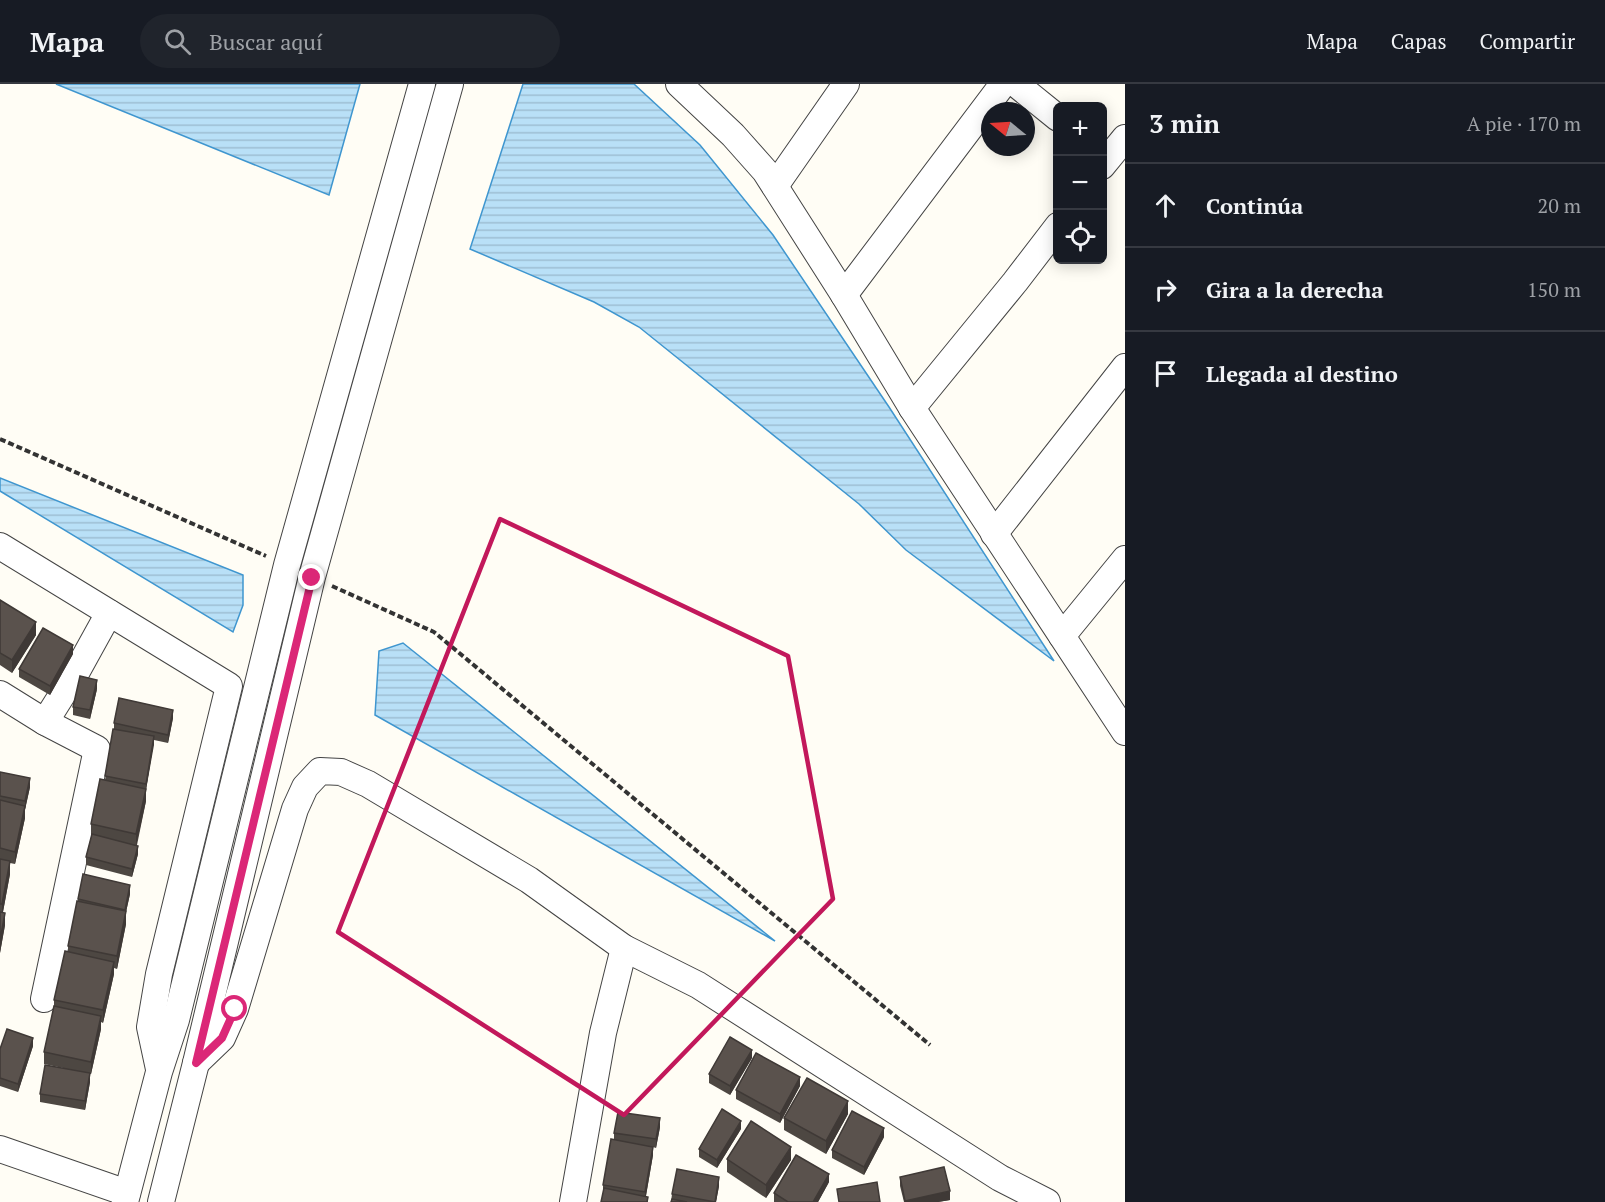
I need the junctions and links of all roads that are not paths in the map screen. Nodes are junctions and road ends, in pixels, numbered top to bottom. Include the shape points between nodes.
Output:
1 (422, 84) edge
2 (450, 84) edge
3 (679, 84) edge
4 (846, 84) edge
5 (1002, 84) edge
6 (1016, 84) edge
7 (1053, 114) edge
8 (1125, 138) edge
9 (1109, 163) edge
10 (775, 186) junction
11 (1053, 233) edge
12 (844, 295) junction
13 (1125, 367) edge
14 (912, 408) junction
15 (994, 534) junction
16 (0, 546) edge
17 (1125, 559) edge
18 (109, 613) junction
19 (1062, 636) junction
20 (0, 694) edge
21 (45, 722) junction
22 (1125, 732) edge
23 (624, 948) junction
24 (44, 999) dead end
25 (196, 1063) junction
26 (159, 1072) junction
27 (0, 1149) edge
28 (1001, 1190) edge
29 (126, 1198) edge
30 (161, 1202) edge
31 (573, 1202) edge
32 (1047, 1202) edge

1 - 26 street via 287,565 176,1020
2 - 25 street via 312,578
3 - 10 street via 733,135
4 - 10 street
5 - 12 street
6 - 7 street
8 - 9 street
10 - 12 street
11 - 14 street
12 - 14 street
13 - 15 street
14 - 15 street
15 - 19 street
16 - 18 street
17 - 19 street
18 - 21 street
18 - 26 street via 229,686 159,974 150,1027
19 - 22 street
20 - 21 street
21 - 24 street via 97,750
23 - 25 street via 529,880 368,784 341,772 320,771 305,787 295,809 235,1009 222,1038
23 - 28 street via 698,985
23 - 31 street via 603,1033
25 - 30 street
26 - 29 street
27 - 29 street
28 - 32 street

